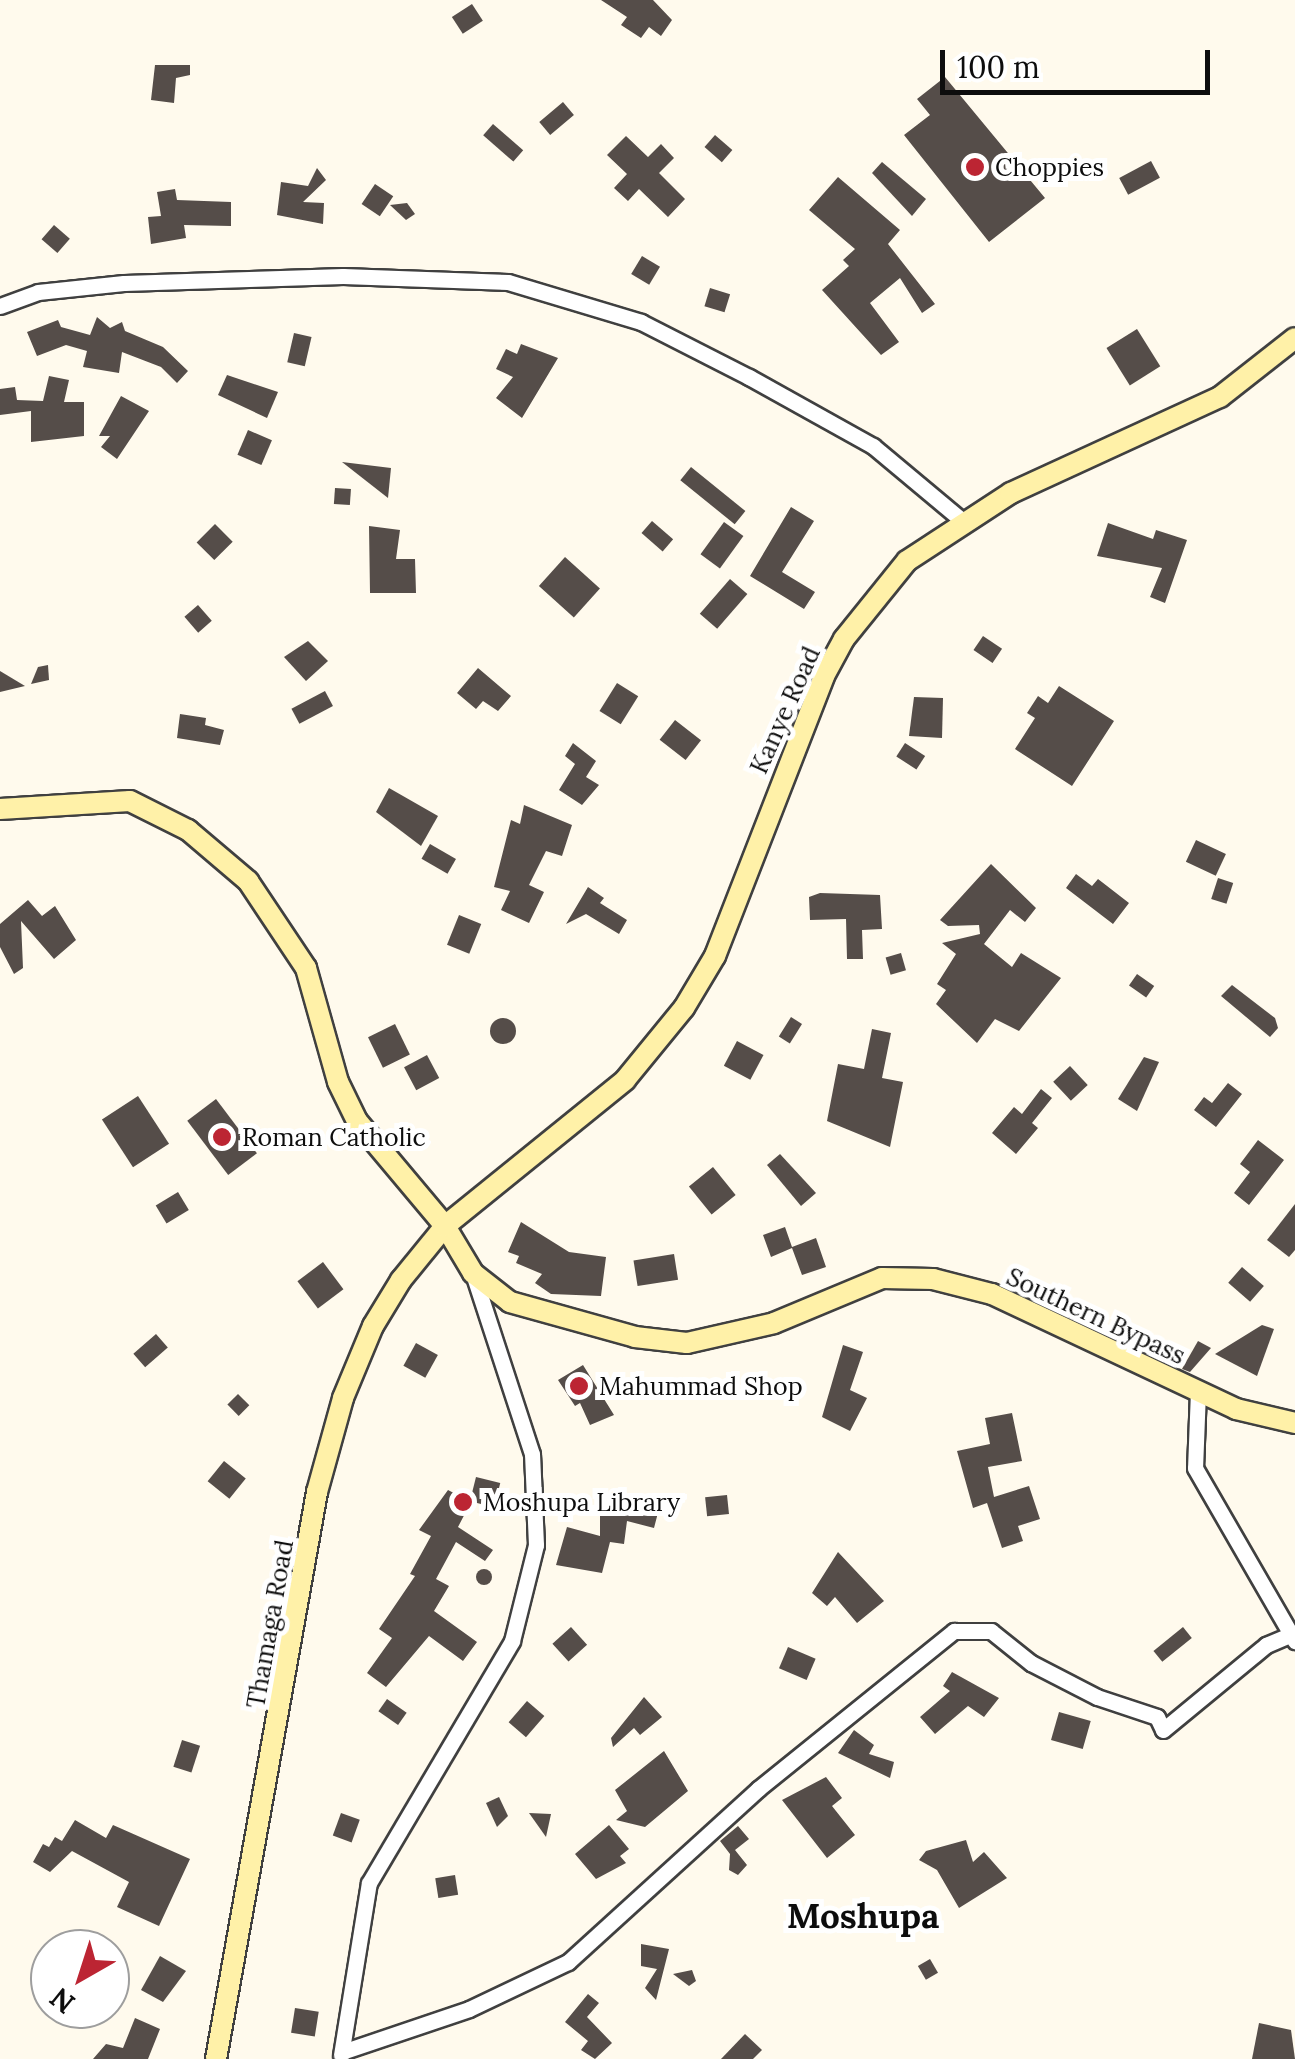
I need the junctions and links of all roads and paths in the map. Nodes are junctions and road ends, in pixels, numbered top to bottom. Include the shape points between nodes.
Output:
1 (0, 306) edge
2 (1295, 338) edge
3 (964, 523) junction
4 (0, 809) edge
5 (445, 1226) junction
6 (473, 1272) junction
7 (1198, 1391) junction
8 (1295, 1423) edge
9 (1294, 1638) edge
10 (341, 2056) edge
11 (217, 2059) edge

1 - 3 street via 38,292 124,283 343,276 508,282 641,322 749,377 873,446
2 - 3 main road, Kanye Road via 1220,398 1011,493
3 - 5 main road, Kanye Road via 907,560 844,639 808,709 715,956 684,1008 625,1080
4 - 5 main road, Southern Bypass via 130,801 188,830 248,880 306,968 356,1121
5 - 6 main road, Southern Bypass
5 - 11 main road, Thamaga Road via 372,1326 317,1492
6 - 7 main road, Southern Bypass via 510,1302 635,1338 687,1343 774,1323 882,1278 933,1279 992,1294
6 - 10 street via 528,1437 538,1498 536,1545 512,1641 369,1883
7 - 8 main road, Southern Bypass via 1269,1420
7 - 9 street via 1194,1468
9 - 10 street via 1266,1644 1164,1730 1157,1717 1097,1697 1031,1662 991,1631 954,1631 748,1798 568,1962 469,2009

